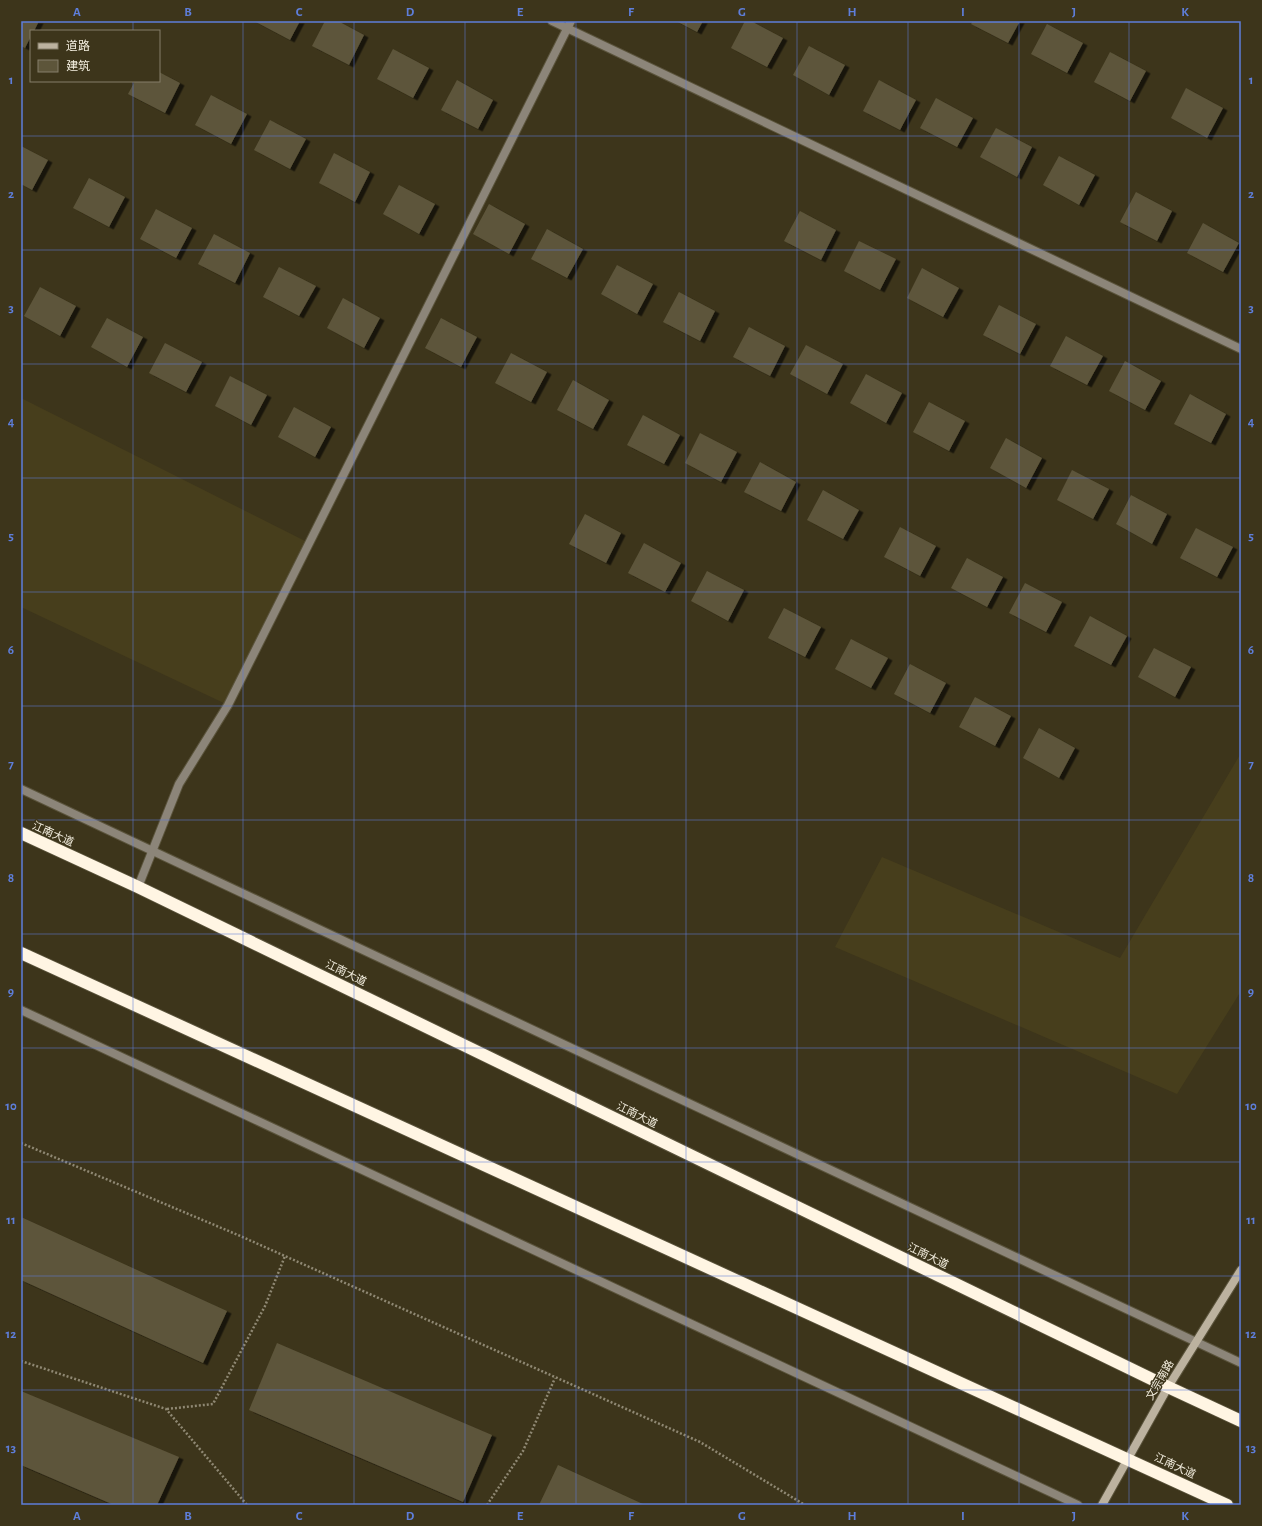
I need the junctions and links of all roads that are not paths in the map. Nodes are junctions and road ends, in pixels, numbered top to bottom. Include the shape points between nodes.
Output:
1 (552, 21) edge
2 (569, 24) edge
3 (1241, 348) edge
4 (21, 789) edge
5 (21, 833) edge
6 (153, 850) junction
7 (138, 886) junction
8 (21, 953) edge
9 (21, 1010) edge
10 (1241, 1270) edge
11 (1196, 1342) junction
12 (1241, 1363) edge
13 (1168, 1387) junction
14 (1241, 1420) edge
15 (1129, 1459) junction
16 (1078, 1505) edge
17 (1102, 1505) edge
18 (1227, 1505) edge

1 - 2 street
2 - 3 street
2 - 6 street via 228,705 179,784
4 - 6 street
5 - 7 highway, 江南大道
6 - 7 street
6 - 11 street
7 - 13 highway, 江南大道
8 - 15 highway, 江南大道
9 - 16 street
10 - 11 main road, 文宗南路
11 - 12 street
11 - 13 main road, 文宗南路
13 - 14 highway, 江南大道
13 - 15 main road, 文宗南路
15 - 17 main road, 文宗南路
15 - 18 highway, 江南大道

